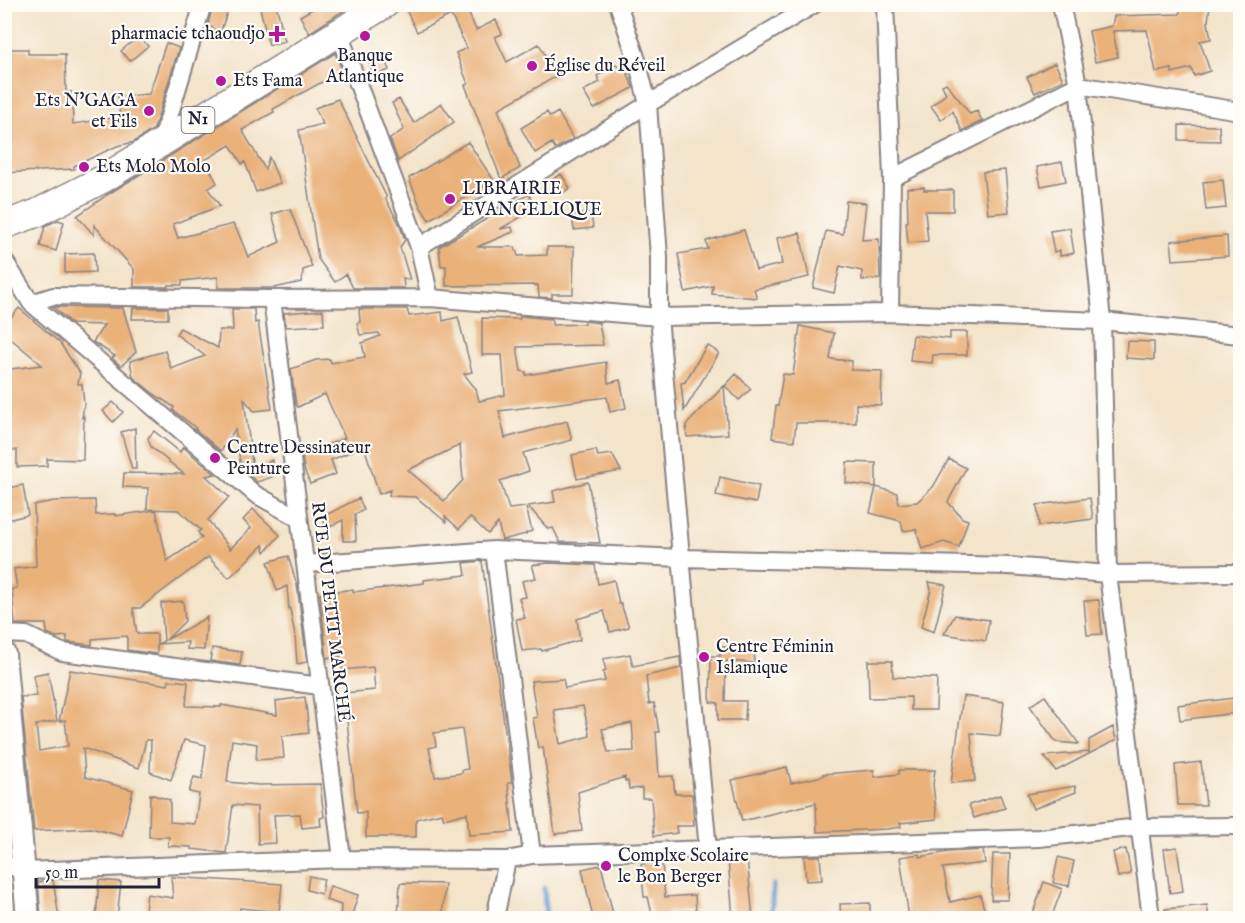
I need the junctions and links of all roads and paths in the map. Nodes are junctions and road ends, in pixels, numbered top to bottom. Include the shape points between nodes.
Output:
1 (203, 4) edge
2 (385, 4) edge
3 (618, 4) edge
4 (815, 4) edge
5 (885, 4) edge
6 (1061, 4) edge
7 (339, 33) junction
8 (1078, 85) junction
9 (648, 104) junction
10 (1240, 111) edge
11 (161, 143) junction
12 (892, 178) junction
13 (4, 225) edge
14 (419, 247) junction
15 (4, 260) edge
16 (430, 298) junction
17 (272, 299) junction
18 (31, 303) junction
19 (890, 313) junction
20 (659, 317) junction
21 (1102, 321) junction
22 (1240, 335) edge
23 (298, 518) junction
24 (494, 550) junction
25 (682, 558) junction
26 (305, 564) junction
27 (1108, 573) junction
28 (1240, 573) edge
29 (4, 634) edge
30 (4, 654) edge
31 (320, 686) junction
32 (1240, 826) edge
33 (1140, 827) junction
34 (708, 850) junction
35 (532, 855) junction
36 (342, 859) junction
37 (507, 860) junction
38 (14, 867) edge
39 (28, 918) edge
40 (495, 918) edge
41 (1151, 918) edge

1 - 11 street
2 - 7 highway, N1
3 - 9 street
4 - 9 street
5 - 12 street
6 - 8 street
7 - 11 highway, N1
7 - 14 street
8 - 10 street
8 - 12 street
8 - 21 street
9 - 14 street
9 - 20 street via 659,256
11 - 13 highway, N1 via 62,201
12 - 19 street
14 - 16 street
15 - 18 street
16 - 17 street
16 - 20 street
17 - 18 street via 54,296
17 - 23 street, RUE DU PETIT MARCHÉ
18 - 23 street via 255,494
19 - 20 street
19 - 21 street
20 - 25 street
21 - 22 street
21 - 27 street
23 - 26 street, RUE DU PETIT MARCHÉ
24 - 25 street
24 - 26 street
24 - 35 street
25 - 27 street via 1009,566
25 - 34 street
26 - 31 street, RUE DU PETIT MARCHÉ
27 - 28 street
27 - 33 street
29 - 31 street via 26,635 62,652
30 - 38 main road
31 - 36 street, RUE DU PETIT MARCHÉ
32 - 33 street
33 - 34 street via 1039,838
33 - 41 street
34 - 35 street
35 - 37 street
36 - 37 street
36 - 38 street
37 - 40 street
38 - 39 main road

